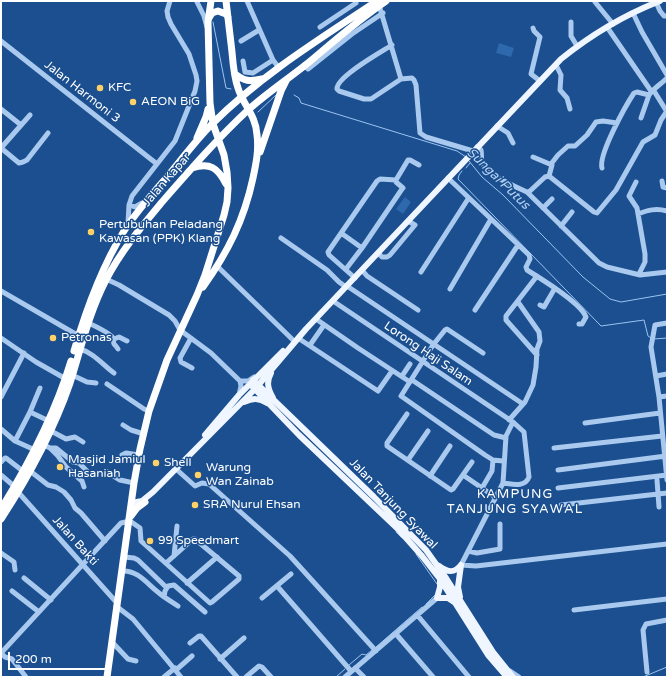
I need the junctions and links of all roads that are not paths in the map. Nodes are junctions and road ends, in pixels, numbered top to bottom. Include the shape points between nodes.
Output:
1 (170, 1) edge
2 (197, 1) edge
3 (211, 1) edge
4 (226, 1) edge
5 (247, 1) edge
6 (356, 2) edge
7 (381, 2) edge
8 (594, 2) dead end
9 (658, 2) edge
10 (360, 13) junction
11 (383, 13) junction
12 (633, 13) junction
13 (667, 16) edge
14 (228, 17) junction
15 (208, 22) junction
16 (572, 22) dead end
17 (326, 23) junction
18 (610, 25) junction
19 (320, 27) dead end
20 (534, 28) dead end
21 (259, 30) junction
22 (208, 31) junction
23 (330, 32) junction
24 (1, 41) edge
25 (241, 41) dead end
26 (1, 44) edge
27 (392, 45) junction
28 (577, 46) junction
29 (273, 60) junction
30 (243, 61) dead end
31 (304, 65) junction
32 (556, 65) junction
33 (279, 68) junction
34 (235, 74) junction
35 (667, 75) edge
36 (43, 76) junction
37 (265, 78) junction
38 (667, 78) edge
39 (287, 79) junction
40 (401, 79) junction
41 (540, 81) junction
42 (256, 86) junction
43 (651, 92) junction
44 (242, 97) junction
45 (263, 97) junction
46 (210, 103) junction
47 (1, 109) edge
48 (249, 109) junction
49 (570, 109) dead end
50 (667, 112) edge
51 (30, 115) dead end
52 (641, 118) dead end
53 (618, 123) junction
54 (213, 124) junction
55 (21, 125) junction
56 (497, 126) junction
57 (48, 133) dead end
58 (218, 139) junction
59 (196, 142) junction
60 (513, 143) dead end
61 (1, 148) edge
62 (473, 151) junction
63 (203, 156) junction
64 (533, 157) dead end
65 (162, 158) junction
66 (151, 160) junction
67 (256, 161) junction
68 (552, 164) junction
69 (157, 165) junction
70 (419, 165) dead end
71 (192, 168) junction
72 (602, 168) dead end
73 (151, 172) junction
74 (549, 176) junction
75 (448, 178) junction
76 (396, 180) junction
77 (662, 181) dead end
78 (636, 182) dead end
79 (228, 188) junction
80 (667, 188) edge
81 (527, 192) junction
82 (150, 197) junction
83 (468, 198) junction
84 (552, 199) dead end
85 (129, 205) junction
86 (543, 208) junction
87 (667, 211) edge
88 (572, 212) dead end
89 (638, 214) junction
90 (491, 219) junction
91 (408, 221) junction
92 (127, 226) junction
93 (561, 226) junction
94 (341, 233) junction
95 (281, 238) dead end
96 (215, 241) junction
97 (518, 245) junction
98 (228, 248) junction
99 (362, 248) junction
100 (378, 253) junction
101 (217, 266) junction
102 (346, 269) junction
103 (362, 270) junction
104 (421, 272) dead end
105 (667, 272) edge
106 (640, 275) junction
107 (537, 276) junction
108 (355, 278) junction
109 (106, 279) junction
110 (346, 287) junction
111 (555, 288) junction
112 (450, 289) dead end
113 (1, 291) edge
114 (197, 294) junction
115 (333, 301) junction
116 (518, 302) junction
117 (540, 305) dead end
118 (418, 310) dead end
119 (475, 310) dead end
120 (316, 319) junction
121 (667, 322) edge
122 (88, 323) junction
123 (579, 324) dead end
124 (324, 325) junction
125 (180, 330) junction
126 (78, 336) junction
127 (1, 338) edge
128 (191, 338) junction
129 (114, 339) junction
130 (296, 339) junction
131 (127, 341) dead end
132 (310, 345) junction
133 (433, 345) junction
134 (118, 349) dead end
135 (80, 350) junction
136 (24, 353) junction
137 (483, 353) dead end
138 (537, 355) junction
139 (423, 362) junction
140 (410, 364) dead end
141 (276, 365) junction
142 (192, 368) dead end
143 (262, 371) junction
144 (392, 371) junction
145 (114, 373) dead end
146 (667, 374) edge
147 (402, 376) junction
148 (656, 376) junction
149 (69, 377) junction
150 (240, 381) junction
151 (411, 381) junction
152 (251, 382) junction
153 (96, 383) dead end
154 (107, 384) dead end
155 (256, 387) junction
156 (40, 388) dead end
157 (239, 395) junction
158 (667, 396) edge
159 (1, 397) edge
160 (659, 397) junction
161 (239, 404) junction
162 (523, 404) junction
163 (275, 405) junction
164 (149, 411) junction
165 (30, 412) junction
166 (660, 413) junction
167 (407, 414) dead end
168 (49, 421) junction
169 (511, 421) junction
170 (585, 423) dead end
171 (122, 426) dead end
172 (1, 429) edge
173 (51, 431) junction
174 (428, 431) dead end
175 (144, 434) junction
176 (664, 434) edge
177 (506, 438) junction
178 (16, 441) junction
179 (83, 442) dead end
180 (450, 446) dead end
181 (47, 447) junction
182 (554, 448) dead end
183 (35, 450) junction
184 (122, 455) dead end
185 (139, 455) junction
186 (666, 456) edge
187 (408, 460) junction
188 (493, 460) junction
189 (504, 461) junction
190 (1, 462) edge
191 (472, 462) dead end
192 (666, 465) edge
193 (178, 467) junction
194 (558, 470) dead end
195 (27, 471) junction
196 (87, 471) dead end
197 (107, 472) dead end
198 (1, 475) edge
199 (667, 475) edge
200 (430, 476) junction
201 (463, 476) junction
202 (657, 480) dead end
203 (667, 480) edge
204 (134, 483) junction
205 (503, 483) junction
206 (84, 487) dead end
207 (482, 488) junction
208 (558, 488) dead end
209 (16, 490) junction
210 (667, 493) edge
211 (658, 494) junction
212 (133, 495) junction
213 (495, 497) junction
214 (145, 500) junction
215 (132, 505) junction
216 (561, 505) dead end
217 (659, 507) dead end
218 (1, 509) edge
219 (1, 519) edge
220 (130, 519) junction
221 (500, 524) dead end
222 (177, 526) dead end
223 (105, 541) junction
224 (667, 544) edge
225 (468, 551) junction
226 (1, 553) edge
227 (174, 556) junction
228 (124, 557) junction
229 (217, 557) junction
230 (166, 563) junction
231 (434, 563) junction
232 (83, 565) junction
233 (461, 565) junction
234 (15, 570) dead end
235 (122, 571) junction
236 (291, 574) dead end
237 (24, 578) dead end
238 (440, 579) junction
239 (187, 583) junction
240 (277, 586) junction
241 (167, 588) junction
242 (12, 590) dead end
243 (164, 597) junction
244 (262, 598) dead end
245 (437, 598) junction
246 (667, 599) edge
247 (51, 600) junction
248 (458, 603) junction
249 (117, 604) junction
250 (178, 606) dead end
251 (574, 610) dead end
252 (39, 612) junction
253 (205, 612) dead end
254 (418, 616) junction
255 (667, 620) edge
256 (396, 634) junction
257 (244, 638) dead end
258 (112, 642) junction
259 (190, 643) dead end
260 (376, 651) junction
261 (1, 653) edge
262 (192, 656) dead end
263 (220, 659) junction
264 (136, 661) dead end
265 (175, 669) junction
266 (353, 670) junction
267 (647, 672) dead end
268 (505, 674) edge
269 (26, 677) edge
270 (107, 677) edge
271 (164, 677) edge
272 (182, 677) edge
273 (237, 677) edge
274 (246, 677) edge
275 (271, 677) edge
276 (345, 677) edge
277 (364, 677) edge
278 (433, 677) edge
279 (469, 677) edge
280 (514, 677) edge
281 (520, 677) edge

1 - 65 street via 168,17 189,54 197,81 196,91 175,141
2 - 3 street via 204,5
2 - 22 street
3 - 4 highway via 217,7
3 - 15 highway
4 - 14 highway
5 - 21 street
6 - 10 street
6 - 17 street
7 - 10 highway, Jalan Kapar
7 - 11 street
7 - 31 highway, Jalan Kapar
8 - 18 street
9 - 12 main road
9 - 13 street via 660,11
10 - 23 highway, Jalan Kapar
11 - 27 street
11 - 31 street via 352,34 308,70
12 - 18 main road
12 - 35 street
14 - 15 highway via 222,11 215,11 210,15
14 - 34 highway
15 - 22 highway
16 - 28 street via 571,36
17 - 19 street
17 - 23 street
18 - 28 main road
18 - 43 street
20 - 41 street via 540,37 531,74
21 - 25 street
21 - 29 street
22 - 46 highway
23 - 33 highway, Jalan Kapar
24 - 36 street, Jalan Harmoni 3
26 - 36 street, Jalan Harmoni 3
27 - 40 street
27 - 40 street via 348,74 337,85 337,89 371,99
28 - 32 main road
29 - 30 street via 253,73 245,72
29 - 33 street
31 - 39 highway, Jalan Kapar
32 - 41 main road
32 - 49 street via 561,75 560,90 567,98
33 - 37 highway, Jalan Kapar
34 - 37 highway via 249,81
34 - 44 highway
36 - 66 street, Jalan Harmoni 3
37 - 42 highway, Jalan Kapar
38 - 43 street
39 - 45 highway, Jalan Kapar
39 - 67 highway
40 - 62 street via 414,80 420,133
41 - 56 main road
42 - 44 highway, Jalan Kapar
42 - 45 highway via 254,94
43 - 50 street
43 - 52 street
43 - 53 street via 634,93
44 - 48 highway
44 - 54 highway, Jalan Kapar
45 - 48 highway, Jalan Kapar
46 - 54 highway
46 - 59 highway
47 - 55 street
48 - 58 highway, Jalan Kapar
48 - 67 highway via 258,135
50 - 74 street via 655,135 643,142 616,190 597,213
51 - 55 street
53 - 68 street via 596,122 587,135 575,146 568,146
53 - 72 street via 602,158
54 - 58 highway
54 - 59 highway, Jalan Kapar
55 - 61 street
56 - 60 street via 508,133
56 - 62 main road
57 - 61 street via 23,162 19,163
58 - 63 highway, Jalan Kapar
58 - 79 highway via 227,172
59 - 63 highway via 203,139 208,142
59 - 82 highway, Jalan Kapar
62 - 75 main road
62 - 81 street via 481,150 482,161 489,171
63 - 71 highway, Jalan Kapar
64 - 68 street
65 - 66 street
65 - 69 street
66 - 69 street, Jalan Harmoni 3
66 - 73 street
67 - 98 highway via 244,212
68 - 74 street
69 - 73 street
70 - 76 street via 409,159
71 - 79 highway via 202,165 211,167 220,173
71 - 109 highway, Jalan Kapar via 149,217
73 - 85 street via 132,196
74 - 81 street
75 - 83 street
75 - 91 main road
76 - 94 street via 377,181
76 - 99 street via 403,188
77 - 80 street via 663,187
78 - 89 street via 629,196
79 - 96 highway via 224,215
81 - 86 street
82 - 85 street via 138,206
82 - 92 highway, Jalan Kapar
83 - 90 street
83 - 104 street
84 - 86 street
85 - 92 street
86 - 93 street
87 - 89 street via 656,209
88 - 93 street
89 - 106 street via 645,254
90 - 97 street
90 - 112 street
91 - 100 main road
91 - 100 street via 415,225 390,255 382,257
92 - 126 highway, Jalan Kapar via 104,269
93 - 106 street via 599,263
94 - 99 street
94 - 102 street via 328,254
95 - 110 street via 327,270
96 - 98 highway via 216,248
96 - 114 highway
97 - 107 street via 530,257 526,268
97 - 119 street
98 - 101 highway
99 - 102 street
100 - 103 main road
101 - 114 highway
101 - 130 street
102 - 108 street
103 - 108 main road
103 - 118 street
105 - 106 street
107 - 111 street
107 - 116 street
108 - 110 main road
109 - 122 highway, Jalan Kapar
109 - 125 street via 169,315
110 - 115 main road
110 - 133 street
111 - 117 street via 544,306
111 - 123 street via 586,315 582,324
113 - 126 street
114 - 125 highway
115 - 120 main road
115 - 139 street, Lorong Haji Salam
116 - 138 street via 539,332
116 - 138 street via 506,316 506,320
120 - 124 street
120 - 130 main road
121 - 148 street via 655,325 652,335
122 - 129 street via 97,326
122 - 135 highway, Jalan Kapar
124 - 132 street
124 - 144 street
125 - 128 street
125 - 164 highway
126 - 149 highway, Jalan Kapar
127 - 136 street
128 - 142 street via 180,358 181,362
128 - 150 street
129 - 131 street via 119,337
129 - 134 street
130 - 132 street
130 - 141 main road
130 - 143 main road
132 - 144 street via 376,390 380,390
133 - 137 street via 446,329
133 - 139 street
133 - 162 street
135 - 145 street via 95,357
135 - 149 highway, Jalan Kapar
136 - 149 street
136 - 159 street
138 - 162 street via 533,385
139 - 151 street
139 - 169 street, Lorong Haji Salam
140 - 147 street
141 - 155 main road
141 - 163 main road via 268,379
143 - 150 street via 250,380
143 - 152 main road
144 - 147 street
146 - 148 street
147 - 151 street
148 - 160 street
149 - 153 street
149 - 168 highway, Jalan Kapar
149 - 173 highway, Jalan Kapar
150 - 157 street
151 - 177 street via 494,435
151 - 188 street via 401,398
152 - 155 main road, Jalan Tanjung Syawal
152 - 157 main road
154 - 164 street
155 - 161 main road
155 - 163 main road, Jalan Tanjung Syawal
156 - 165 street
157 - 193 main road
158 - 160 street
160 - 166 street
161 - 163 main road via 258,399
161 - 193 main road
162 - 169 street
163 - 231 main road, Jalan Tanjung Syawal via 407,530 426,550
163 - 238 main road, Jalan Tanjung Syawal via 299,435 398,530
164 - 175 highway
165 - 168 street
165 - 178 street
166 - 170 street
166 - 176 street
167 - 187 street via 386,445
168 - 183 highway, Jalan Kapar
169 - 177 street
169 - 205 street, Lorong Haji Salam via 524,432 529,477 525,484
171 - 175 street
172 - 178 street
173 - 179 street via 66,439 75,436
173 - 181 highway, Jalan Kapar
174 - 187 street
175 - 185 highway
176 - 182 street
176 - 186 street
177 - 189 street
178 - 183 street
180 - 200 street
181 - 195 highway, Jalan Kapar
181 - 196 street via 56,448
181 - 206 street via 82,481
183 - 195 highway, Jalan Kapar
184 - 185 street
185 - 204 highway
186 - 192 street
186 - 194 street
187 - 200 street
188 - 189 street
188 - 207 street via 492,471
189 - 205 street
190 - 195 street via 6,458
191 - 201 street
192 - 199 street
193 - 214 main road
193 - 260 street via 195,486 209,484 290,556
195 - 209 highway, Jalan Kapar
195 - 223 street via 64,492
197 - 204 street via 120,480
198 - 209 street, Jalan Bakti
199 - 203 street
199 - 208 street
200 - 201 street via 452,490
201 - 207 street
202 - 211 street
204 - 212 highway
205 - 213 street
207 - 213 street
209 - 218 highway, Jalan Kapar
209 - 219 highway, Jalan Kapar
209 - 232 street, Jalan Bakti
210 - 211 street
211 - 216 street
211 - 217 street
212 - 214 highway
212 - 215 highway
213 - 225 street
214 - 215 main road
214 - 220 highway
215 - 220 highway
220 - 223 street via 121,523
220 - 228 highway
220 - 230 street via 140,528 142,542
221 - 225 street via 500,550
222 - 227 street
223 - 232 street
224 - 233 street via 476,566
225 - 233 street
226 - 234 street via 14,562
227 - 229 street via 195,539
227 - 230 street
228 - 235 highway
228 - 241 street via 138,560
229 - 239 street
229 - 239 street via 240,578 210,603
230 - 239 street
231 - 233 main road via 449,572
231 - 248 main road, Jalan Tanjung Syawal
232 - 247 street
232 - 249 street, Jalan Bakti
233 - 248 main road
235 - 243 street via 129,570 138,574
235 - 249 highway
236 - 240 street
237 - 247 street
238 - 245 main road
238 - 248 main road, Jalan Tanjung Syawal
240 - 244 street
240 - 266 street
241 - 243 street
241 - 253 street via 174,585
242 - 252 street
243 - 250 street
245 - 248 main road via 448,598
245 - 254 street
246 - 251 street
247 - 252 street
248 - 268 main road, Jalan Tanjung Syawal via 488,655
249 - 258 highway
249 - 265 street, Jalan Bakti
252 - 261 street
254 - 256 street
254 - 279 street
255 - 267 street via 646,624 643,630
256 - 260 street
256 - 278 street
257 - 263 street
258 - 264 street via 128,659
258 - 270 highway
259 - 263 street via 201,636
260 - 266 street
261 - 269 street via 5,658 12,659
262 - 265 street
263 - 273 street
265 - 271 street
265 - 272 street, Jalan Bakti
266 - 276 street
266 - 277 street
268 - 280 main road, Jalan Tanjung Syawal
268 - 281 street
274 - 275 street via 259,666

